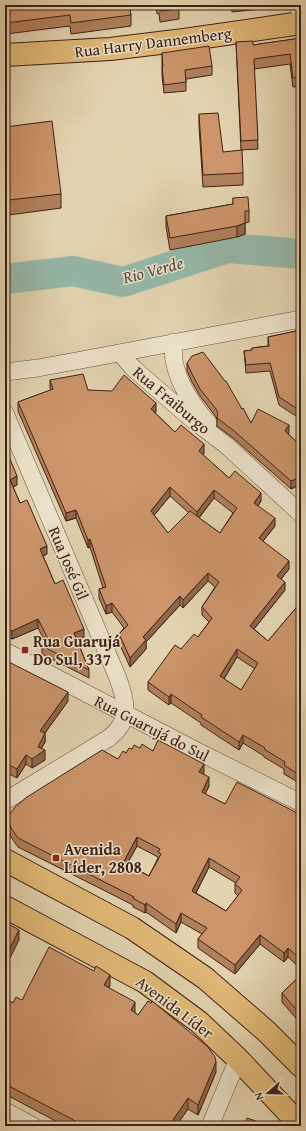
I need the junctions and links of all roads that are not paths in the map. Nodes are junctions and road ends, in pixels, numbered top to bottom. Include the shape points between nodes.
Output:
1 (299, 5) edge
2 (301, 18) edge
3 (301, 23) edge
4 (5, 55) edge
5 (301, 319) edge
6 (173, 342) junction
7 (120, 353) junction
8 (5, 372) edge
9 (5, 413) edge
10 (226, 445) junction
11 (301, 514) edge
12 (5, 651) edge
13 (125, 714) junction
14 (5, 801) edge
15 (301, 803) edge
16 (5, 860) edge
17 (5, 907) edge
18 (238, 1059) junction
19 (301, 1066) edge
20 (5, 1111) edge
21 (33, 1126) edge
22 (210, 1126) edge
23 (301, 1126) edge

1 - 2 street
3 - 4 main road, Rua Harry Dannemberg via 110,49
5 - 6 street
6 - 7 street
6 - 10 street, Rua Fraiburgo via 178,376 187,395
7 - 8 street
7 - 10 street, Rua Fraiburgo via 132,368
9 - 13 street, Rua José Gil via 117,676 123,693
10 - 11 street, Rua Fraiburgo
12 - 13 street, Rua Guarujá do Sul
13 - 14 street via 120,728 109,738
13 - 15 street, Rua Guarujá do Sul
16 - 19 main road via 132,928 205,978 266,1031
17 - 18 main road, Avenida Líder via 145,982 198,1022
18 - 22 street
18 - 23 main road, Avenida Líder
20 - 21 street

